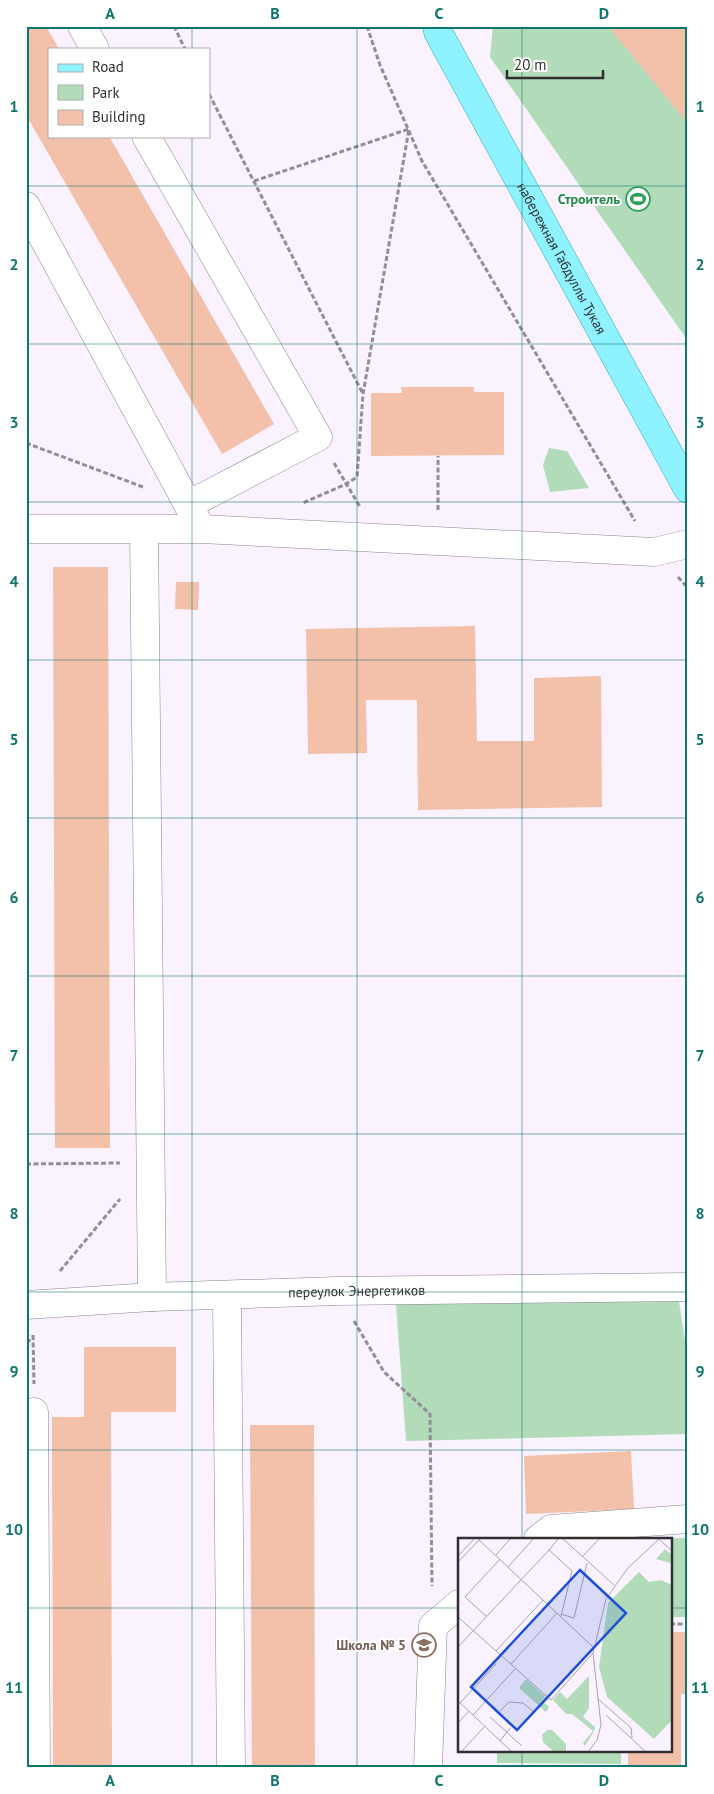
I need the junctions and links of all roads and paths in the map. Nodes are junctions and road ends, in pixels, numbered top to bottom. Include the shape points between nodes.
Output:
1 (82, 26) edge
2 (174, 26) edge
3 (367, 26) edge
4 (436, 26) edge
5 (94, 48) edge
6 (185, 48) edge
7 (210, 96) edge
8 (409, 129) junction
9 (147, 138) edge
10 (254, 181) junction
11 (26, 206) edge
12 (363, 394) junction
13 (318, 437) junction
14 (26, 443) edge
15 (438, 456) dead end
16 (357, 477) dead end
17 (143, 487) dead end
18 (688, 489) edge
19 (188, 504) junction
20 (26, 529) edge
21 (201, 529) junction
22 (144, 530) junction
23 (378, 538) junction
24 (438, 541) junction
25 (688, 544) edge
26 (654, 552) junction
27 (688, 588) edge
28 (151, 1162) junction
29 (26, 1164) edge
30 (688, 1287) edge
31 (337, 1291) junction
32 (227, 1296) junction
33 (152, 1297) junction
34 (30, 1305) edge
35 (26, 1342) edge
36 (34, 1412) joint
37 (688, 1519) edge
38 (539, 1538) edge
39 (458, 1605) edge
40 (672, 1624) edge
41 (688, 1624) edge
42 (433, 1626) junction
43 (36, 1768) edge
44 (231, 1768) edge
45 (428, 1768) edge

1 - 5 street
2 - 6 path
3 - 8 path via 380,65
4 - 18 main road, набережная Габдуллы Тукая
7 - 10 path
8 - 10 path
8 - 12 path
8 - 26 path via 422,161
9 - 13 street
10 - 12 path
11 - 19 street
12 - 16 path
13 - 19 street
13 - 23 path
14 - 17 path
15 - 24 path
19 - 21 street
20 - 22 street
21 - 22 street
21 - 23 street
22 - 28 street
23 - 24 street
24 - 26 street
25 - 26 street
26 - 27 path
28 - 29 path
28 - 33 street
28 - 34 path
30 - 31 street, переулок Энергетиков
31 - 32 street, переулок Энергетиков
31 - 42 path via 384,1372 430,1414
32 - 33 street, переулок Энергетиков
32 - 44 street
33 - 34 street, переулок Энергетиков
35 - 36 path via 33,1339
36 - 43 street
37 - 38 street via 551,1529
39 - 42 street
40 - 41 path
42 - 45 street

